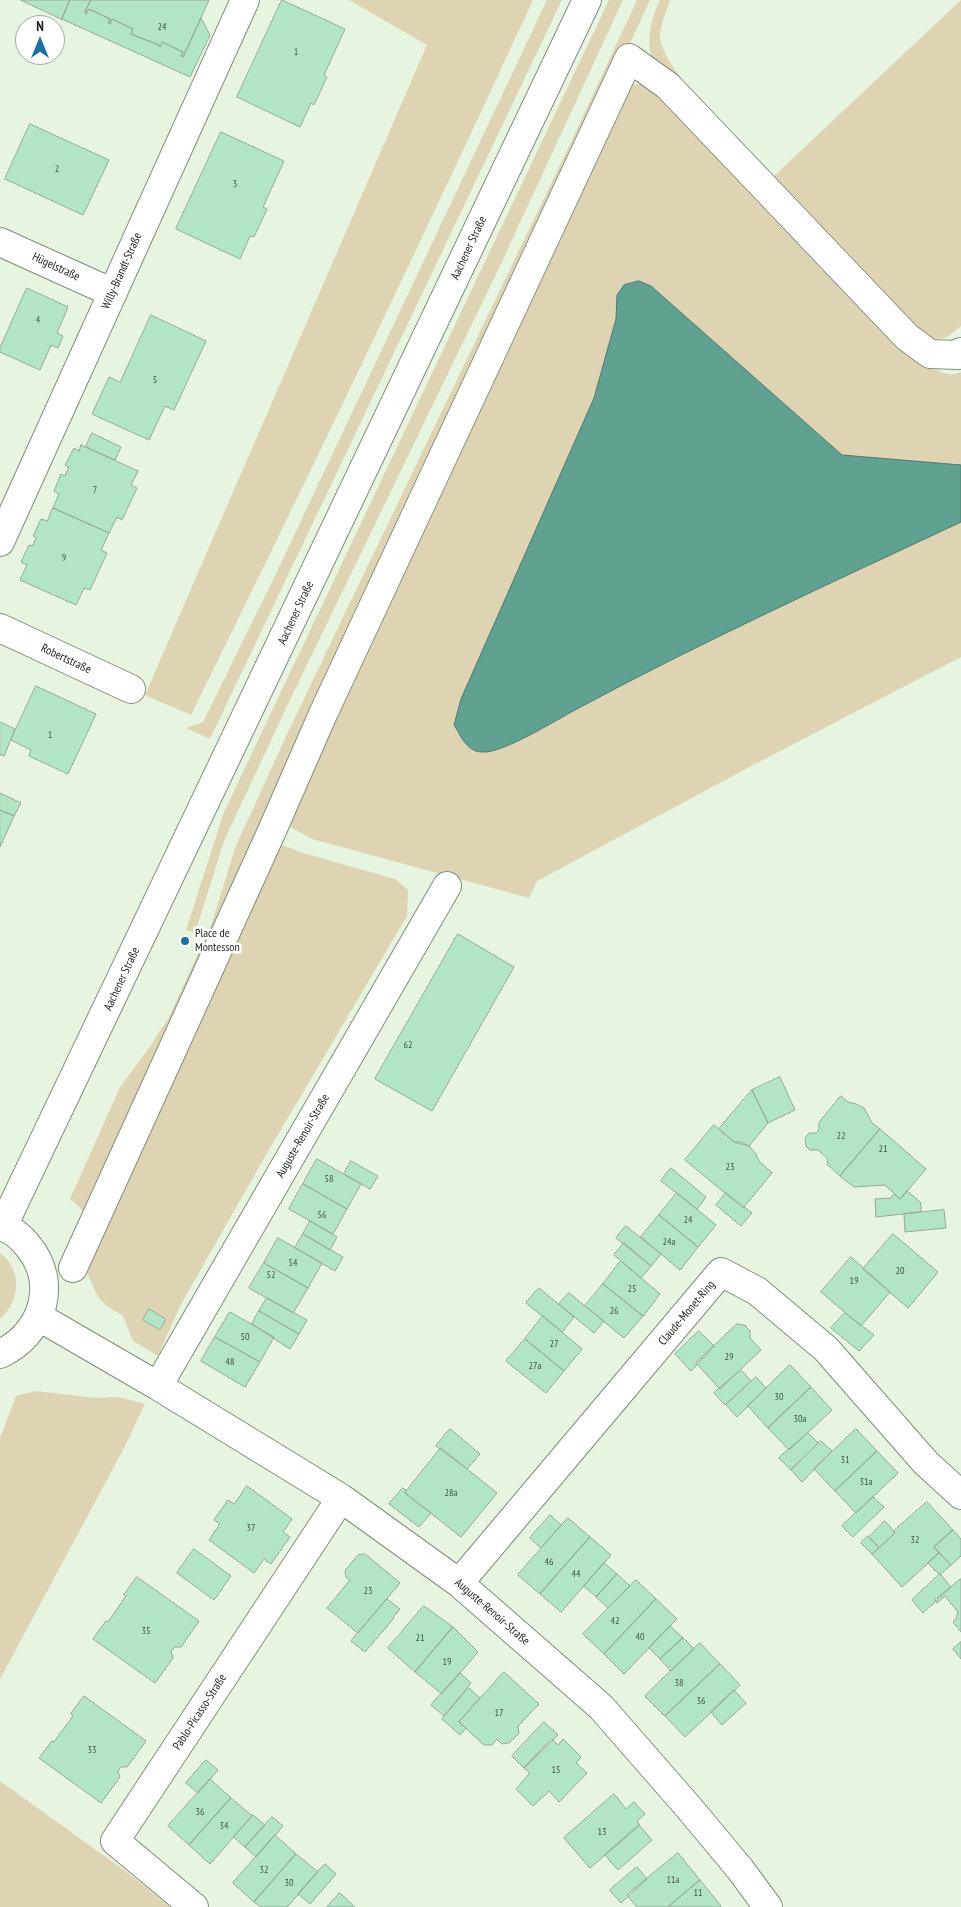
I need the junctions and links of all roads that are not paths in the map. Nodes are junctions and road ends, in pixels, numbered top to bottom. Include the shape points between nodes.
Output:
1 (245, 0) edge
2 (587, 0) edge
3 (0, 242) edge
4 (112, 293) junction
5 (961, 352) edge
6 (0, 542) edge
7 (0, 628) edge
8 (131, 689) dead end
9 (447, 886) dead end
10 (2, 1226) edge
11 (73, 1268) dead end
12 (39, 1317) junction
13 (0, 1354) edge
14 (158, 1386) junction
15 (961, 1496) edge
16 (341, 1498) junction
17 (459, 1583) junction
18 (194, 1907) edge
19 (768, 1907) edge

1 - 4 street, Willy-Brandt-Straße
2 - 10 street, Aachener Straße
3 - 4 street, Hügelstraße
4 - 6 street, Willy-Brandt-Straße
5 - 11 street via 958,355 930,354 907,337 668,86 629,58 327,705
7 - 8 street, Robertstraße
9 - 14 street, Auguste-Renoir-Straße
10 - 12 street via 22,1238 35,1255 43,1274 44,1296
12 - 13 street via 24,1339
12 - 14 street, Auguste-Renoir-Straße
14 - 16 street, Auguste-Renoir-Straße
15 - 17 street, Claude-Monet-Ring via 926,1463 826,1349 757,1291 721,1272
16 - 17 street, Auguste-Renoir-Straße
16 - 18 street, Pablo-Picasso-Straße via 115,1841
17 - 19 street, Auguste-Renoir-Straße via 601,1707 740,1869

